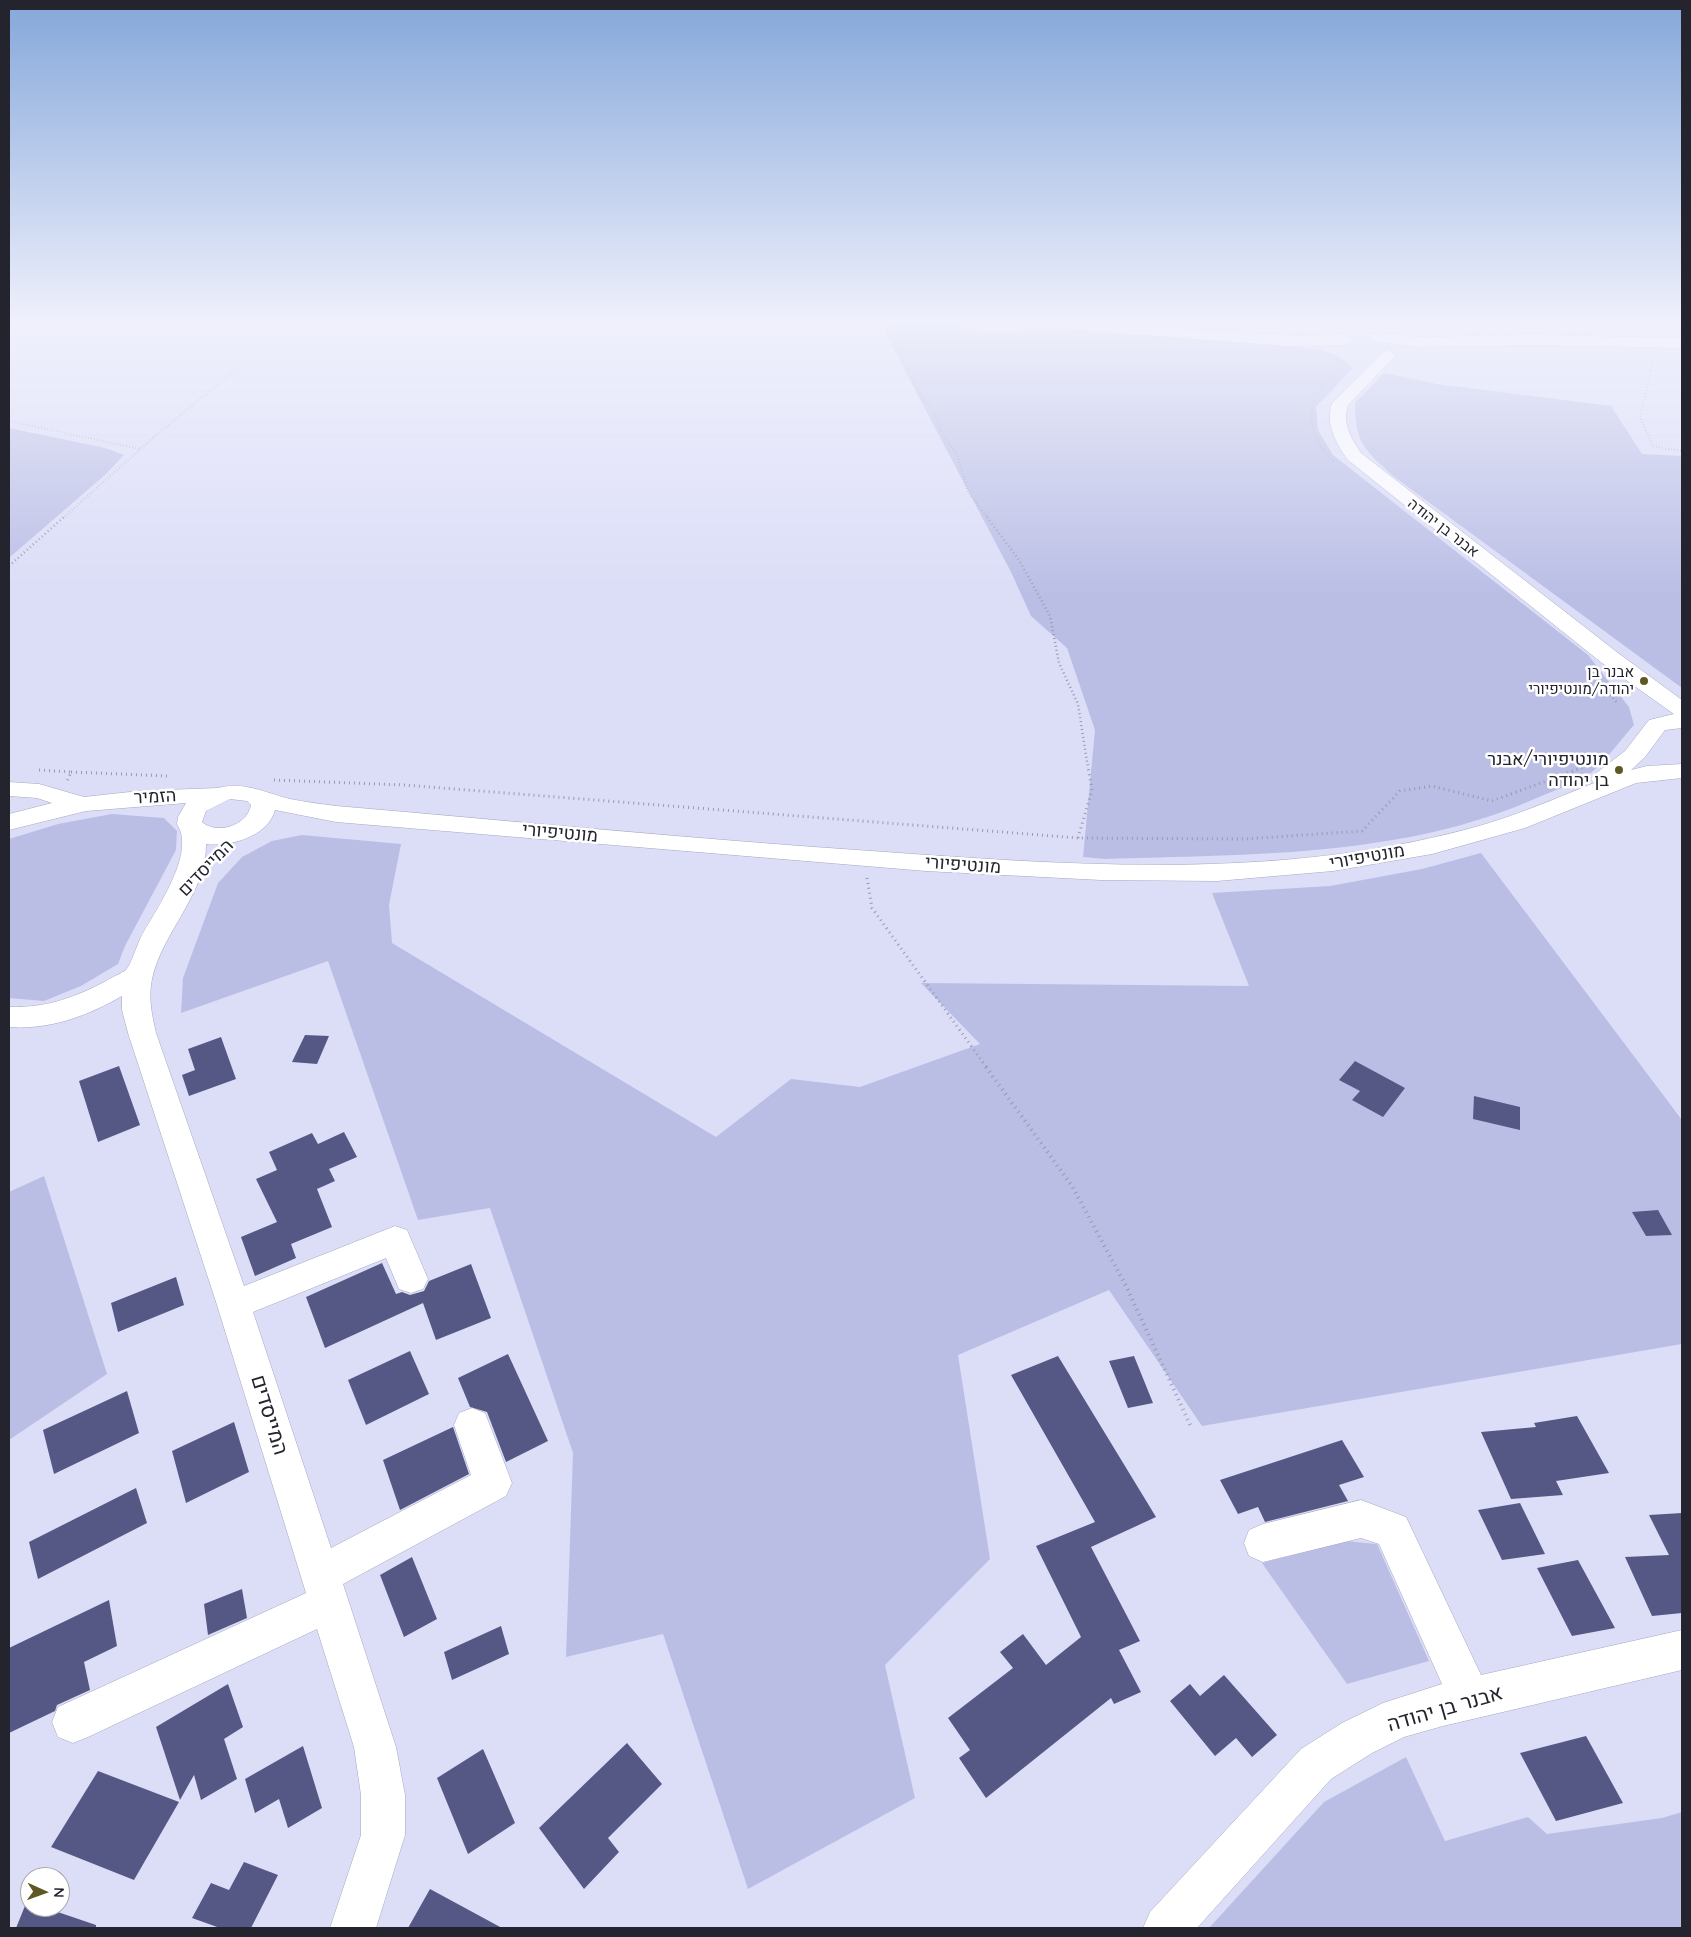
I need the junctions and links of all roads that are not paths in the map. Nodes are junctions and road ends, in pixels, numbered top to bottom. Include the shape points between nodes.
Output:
1 (1337, 413) edge
2 (1610, 658) junction
3 (1682, 710) edge
4 (1682, 721) edge
5 (1650, 731) junction
6 (1682, 769) edge
7 (9, 789) edge
8 (263, 789) junction
9 (218, 794) junction
10 (1582, 795) junction
11 (89, 804) junction
12 (336, 814) junction
13 (9, 822) edge
14 (250, 826) junction
15 (191, 827) junction
16 (170, 908) junction
17 (139, 975) junction
18 (9, 1017) edge
19 (411, 1279) dead end
20 (234, 1305) junction
21 (472, 1425) dead end
22 (1264, 1543) dead end
23 (324, 1589) junction
24 (1682, 1650) edge
25 (1470, 1699) junction
26 (73, 1722) dead end
27 (353, 1928) edge
28 (1166, 1928) edge

1 - 2 street, אבנר בן יהודה via 1340,433 1354,456
2 - 3 street, אבנר בן יהודה
2 - 5 street, אבנר בן יהודה via 1649,708 1653,716
4 - 5 street via 1660,723
5 - 6 street, אבנר בן יהודה via 1649,743 1655,751
5 - 10 street, מונטיפיורי via 1638,751
6 - 10 street, מונטיפיורי via 1647,773
7 - 11 street via 39,791
8 - 9 street, הזמיר
8 - 12 street, מונטיפיורי via 288,806
8 - 14 street via 265,810
9 - 11 street, הזמיר via 156,796
9 - 15 street via 192,810
10 - 12 street, מונטיפיורי via 1502,828 1450,842 1324,865 1189,873 1110,873 866,860
11 - 13 street, הזמיר
11 - 15 street, הזמיר via 142,805 169,812
12 - 14 street, מונטיפיורי via 287,818
14 - 15 street, הזמיר via 216,836 200,834
14 - 16 street, המייסדים via 206,864
15 - 16 street, המייסדים via 196,846 194,859
16 - 17 street, המייסדים
17 - 18 street via 83,1005 57,1014
17 - 20 street, המייסדים via 136,1002 142,1033
19 - 20 street via 395,1240
20 - 23 street, המייסדים
21 - 23 street via 493,1483
22 - 25 street via 1361,1519 1392,1530
23 - 26 street
23 - 27 street, המייסדים via 375,1747 383,1795 383,1835
24 - 25 street, אבנר בן יהודה
25 - 28 street, אבנר בן יהודה via 1398,1718 1357,1738 1316,1764

